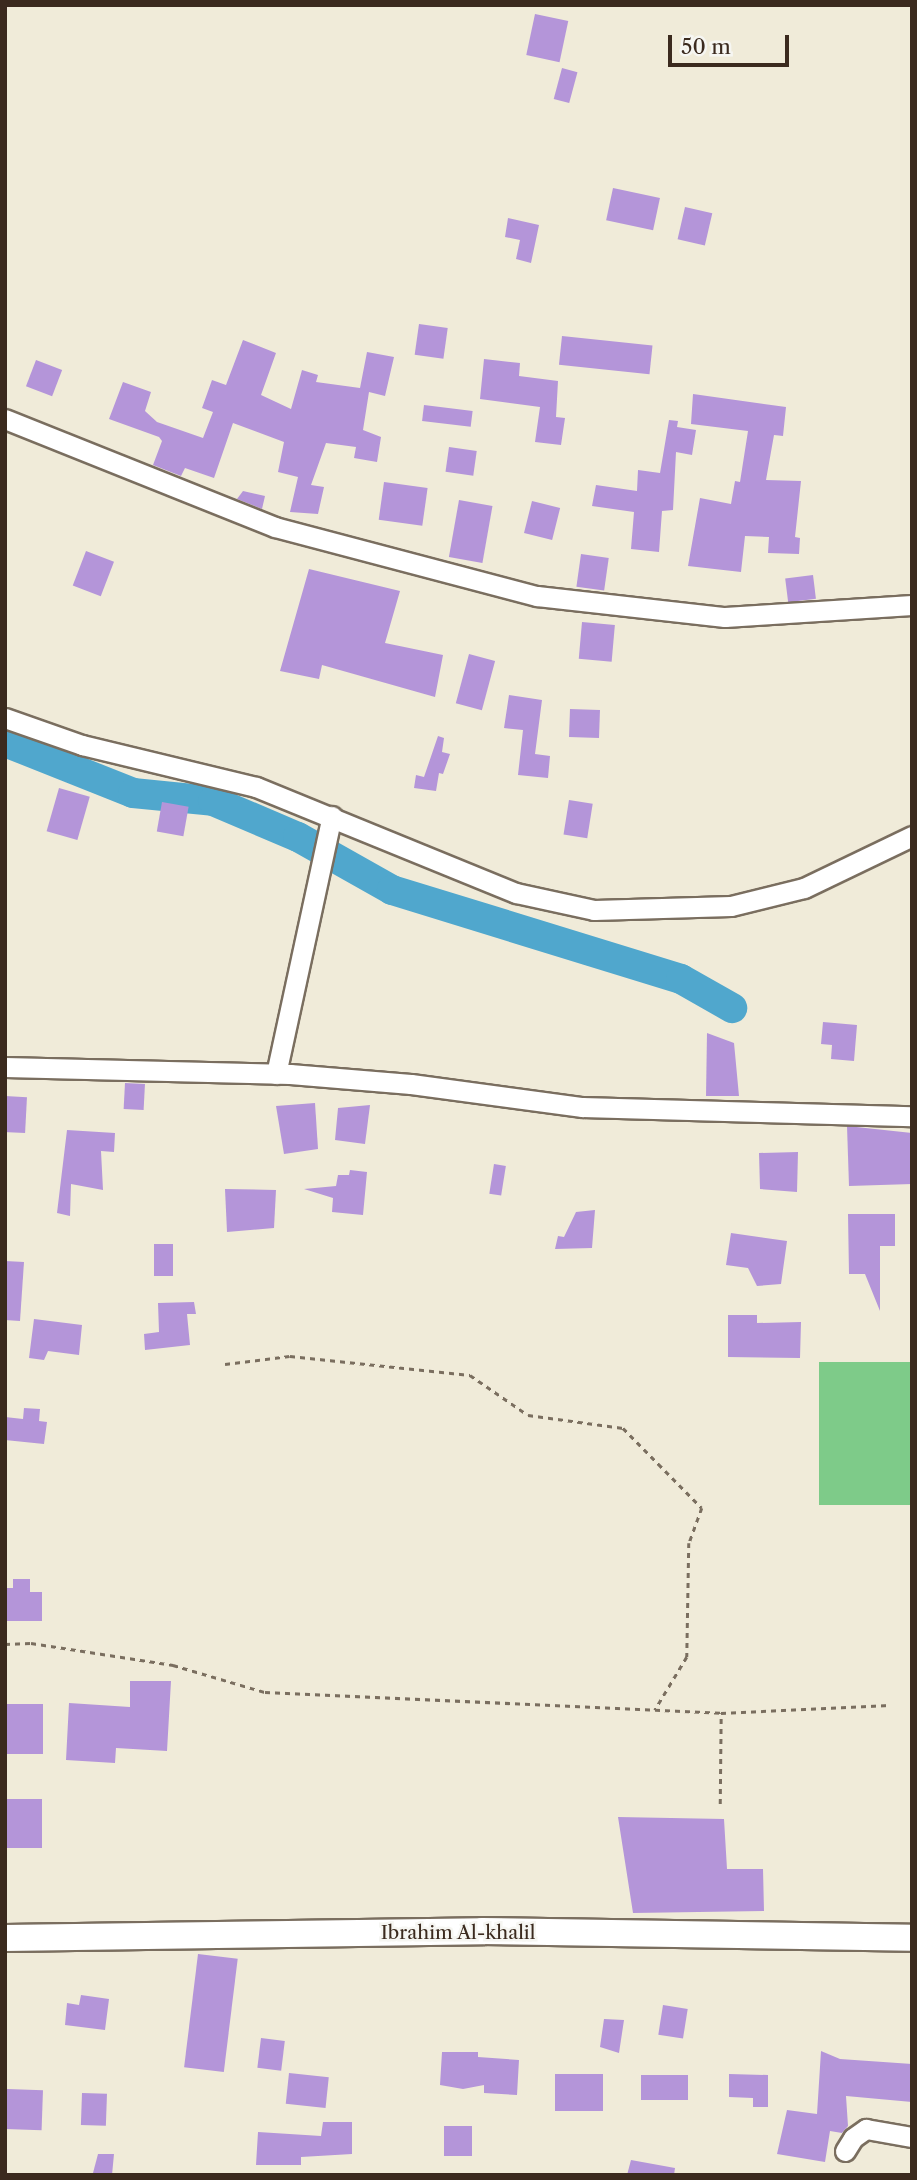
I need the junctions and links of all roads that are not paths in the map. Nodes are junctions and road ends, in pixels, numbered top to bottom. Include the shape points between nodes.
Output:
1 (5, 419) edge
2 (912, 604) edge
3 (5, 718) edge
4 (332, 816) junction
5 (912, 836) edge
6 (5, 1067) edge
7 (276, 1074) junction
8 (912, 1116) edge
9 (5, 1938) edge
10 (912, 1938) edge
11 (912, 2137) edge
12 (845, 2151) dead end

1 - 2 street via 275,527 537,596 725,617
3 - 4 street via 82,746 256,787
4 - 5 street via 516,893 594,911 731,906 804,888
4 - 7 street
6 - 7 street
7 - 8 street via 411,1084 582,1107
9 - 10 street, Ibrahim Al-khalil via 482,1931
11 - 12 street via 866,2129

